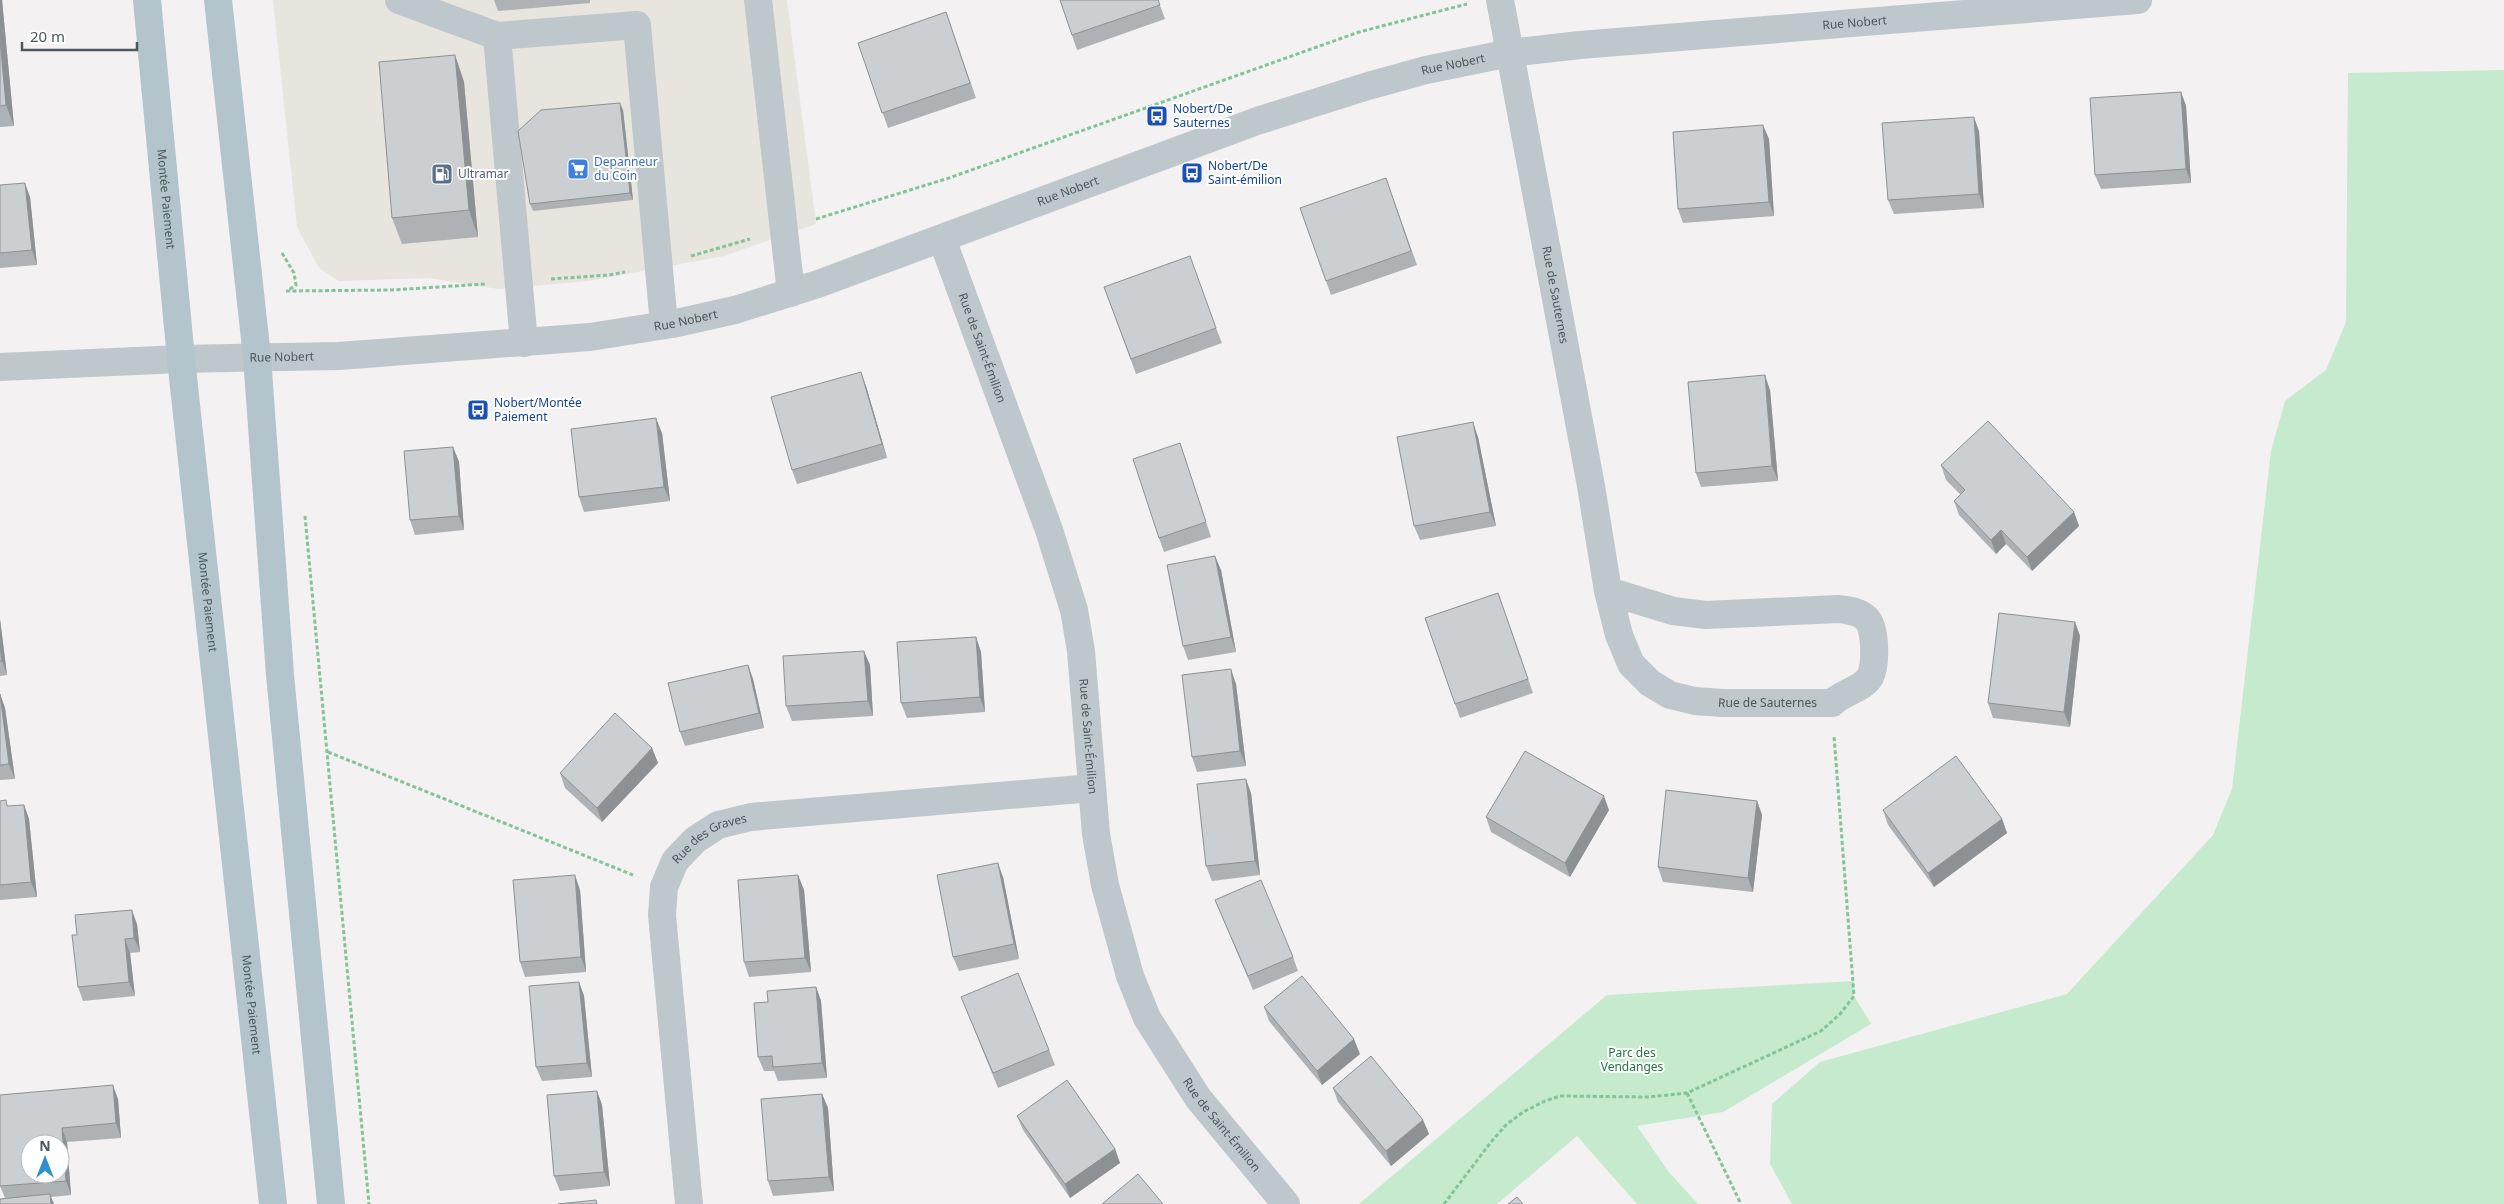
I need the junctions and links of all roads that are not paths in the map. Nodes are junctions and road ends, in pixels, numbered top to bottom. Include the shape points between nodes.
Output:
1 (147, 0) edge
2 (218, 0) edge
3 (399, 0) edge
4 (758, 0) edge
5 (2138, 0) edge
6 (1487, 1) edge
7 (497, 36) junction
8 (1510, 53) junction
9 (942, 239) junction
10 (791, 293) junction
11 (664, 325) junction
12 (524, 343) junction
13 (257, 357) junction
14 (181, 359) junction
15 (0, 367) edge
16 (1608, 591) junction
17 (1092, 788) junction
18 (273, 1204) edge
19 (331, 1204) edge
20 (689, 1204) edge
21 (1286, 1204) edge

1 - 14 main road, Montée Paiement
2 - 13 main road
3 - 7 street
4 - 10 street
5 - 8 street, Rue Nobert
6 - 8 street, Rue de Sauternes
7 - 11 street via 637,25
7 - 12 street
8 - 9 street, Rue Nobert via 1418,72 1257,122
8 - 16 street, Rue de Sauternes via 1588,466
9 - 10 street, Rue Nobert
9 - 17 street, Rue de Saint-Émilion via 1049,530 1074,610 1081,652
10 - 11 street, Rue Nobert via 735,310
11 - 12 street, Rue Nobert
12 - 13 street, Rue Nobert via 338,356
13 - 14 street, Rue Nobert
13 - 19 main road via 280,675
14 - 15 street, Rue Nobert
14 - 18 main road, Montée Paiement
16 - 16 street, Rue de Sauternes via 1673,611 1706,615 1838,608 1854,611 1867,619 1873,634 1874,658 1870,676 1856,689 1839,695 1832,704 1722,704 1670,695 1650,683 1631,664 1619,635
17 - 20 street, Rue des Graves via 750,817 718,825 695,840 675,861 664,887 662,915
17 - 21 street, Rue de Saint-Émilion via 1105,885 1130,976 1147,1018 1198,1098

